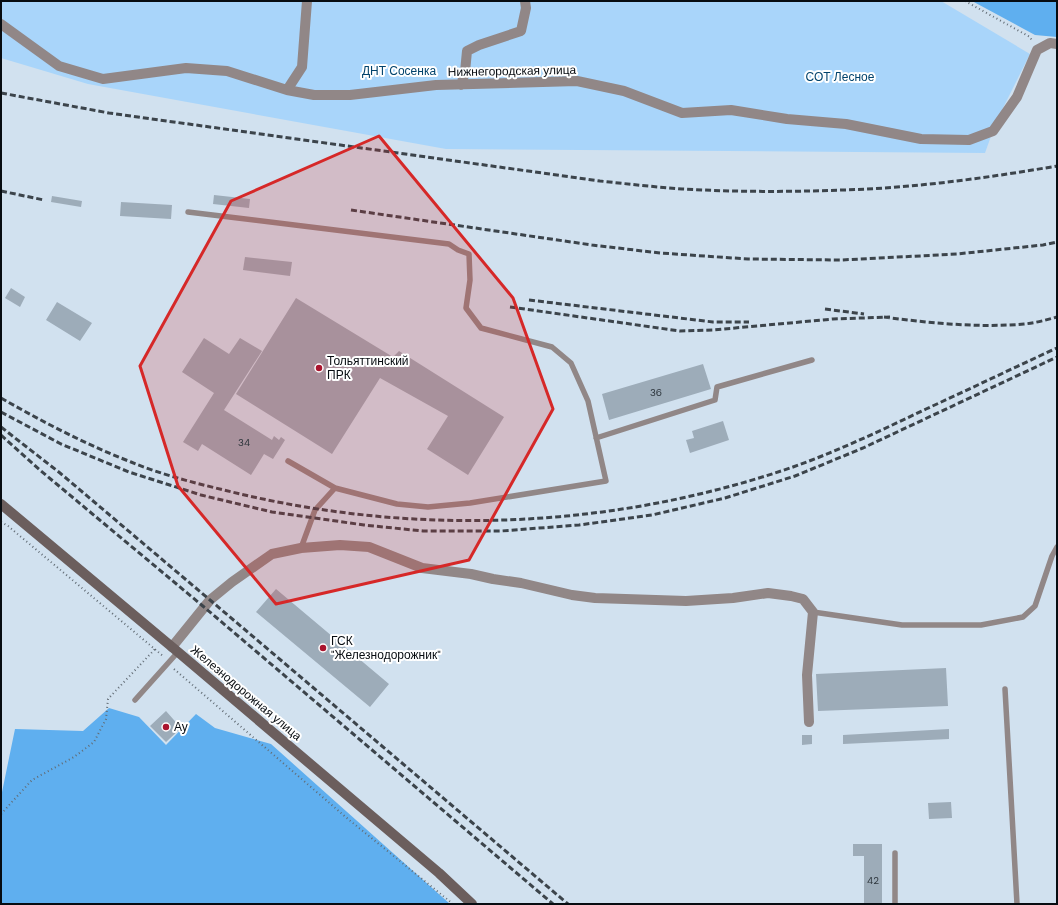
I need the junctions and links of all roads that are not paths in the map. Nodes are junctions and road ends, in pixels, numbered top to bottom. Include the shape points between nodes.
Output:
1 (307, 1) edge
2 (525, 1) edge
3 (1, 24) edge
4 (1057, 44) edge
5 (461, 85) junction
6 (287, 90) junction
7 (188, 212) dead end
8 (812, 360) dead end
9 (596, 438) junction
10 (288, 461) dead end
11 (335, 488) junction
12 (2, 506) edge
13 (1057, 547) edge
14 (301, 548) junction
15 (813, 612) junction
16 (175, 649) junction
17 (1006, 689) dead end
18 (135, 700) dead end
19 (809, 722) dead end
20 (894, 853) dead end
21 (472, 904) edge
22 (896, 904) edge
23 (1017, 904) edge

1 - 6 street via 302,67
2 - 5 street via 526,8 520,31 466,51 466,72
3 - 6 street, Нижнегородская улица via 59,66 103,79 186,68 227,71
4 - 5 street, Нижнегородская улица via 1050,43 1037,50 1017,97 993,131 969,140 921,139 846,124 731,110 682,113 624,91 577,81
5 - 6 street, Нижнегородская улица via 436,85 350,95 314,95
7 - 9 lane via 449,244 469,254 470,280 466,308 481,328 552,347 571,362 588,401
8 - 9 lane via 717,387 716,400
9 - 11 lane via 606,481 470,503 428,507 397,504
10 - 11 lane
11 - 14 lane via 315,510
12 - 16 main road, Железнодорожная улица
13 - 15 lane via 1035,606 1023,617 981,625 902,625
14 - 15 street via 340,545 369,547 422,568 471,574 595,598 686,601 768,593 802,599
14 - 16 street via 272,554 232,582 204,607
15 - 19 street via 807,675
16 - 18 lane via 169,663
16 - 21 main road, Железнодорожная улица via 439,873
17 - 23 lane
20 - 22 lane

